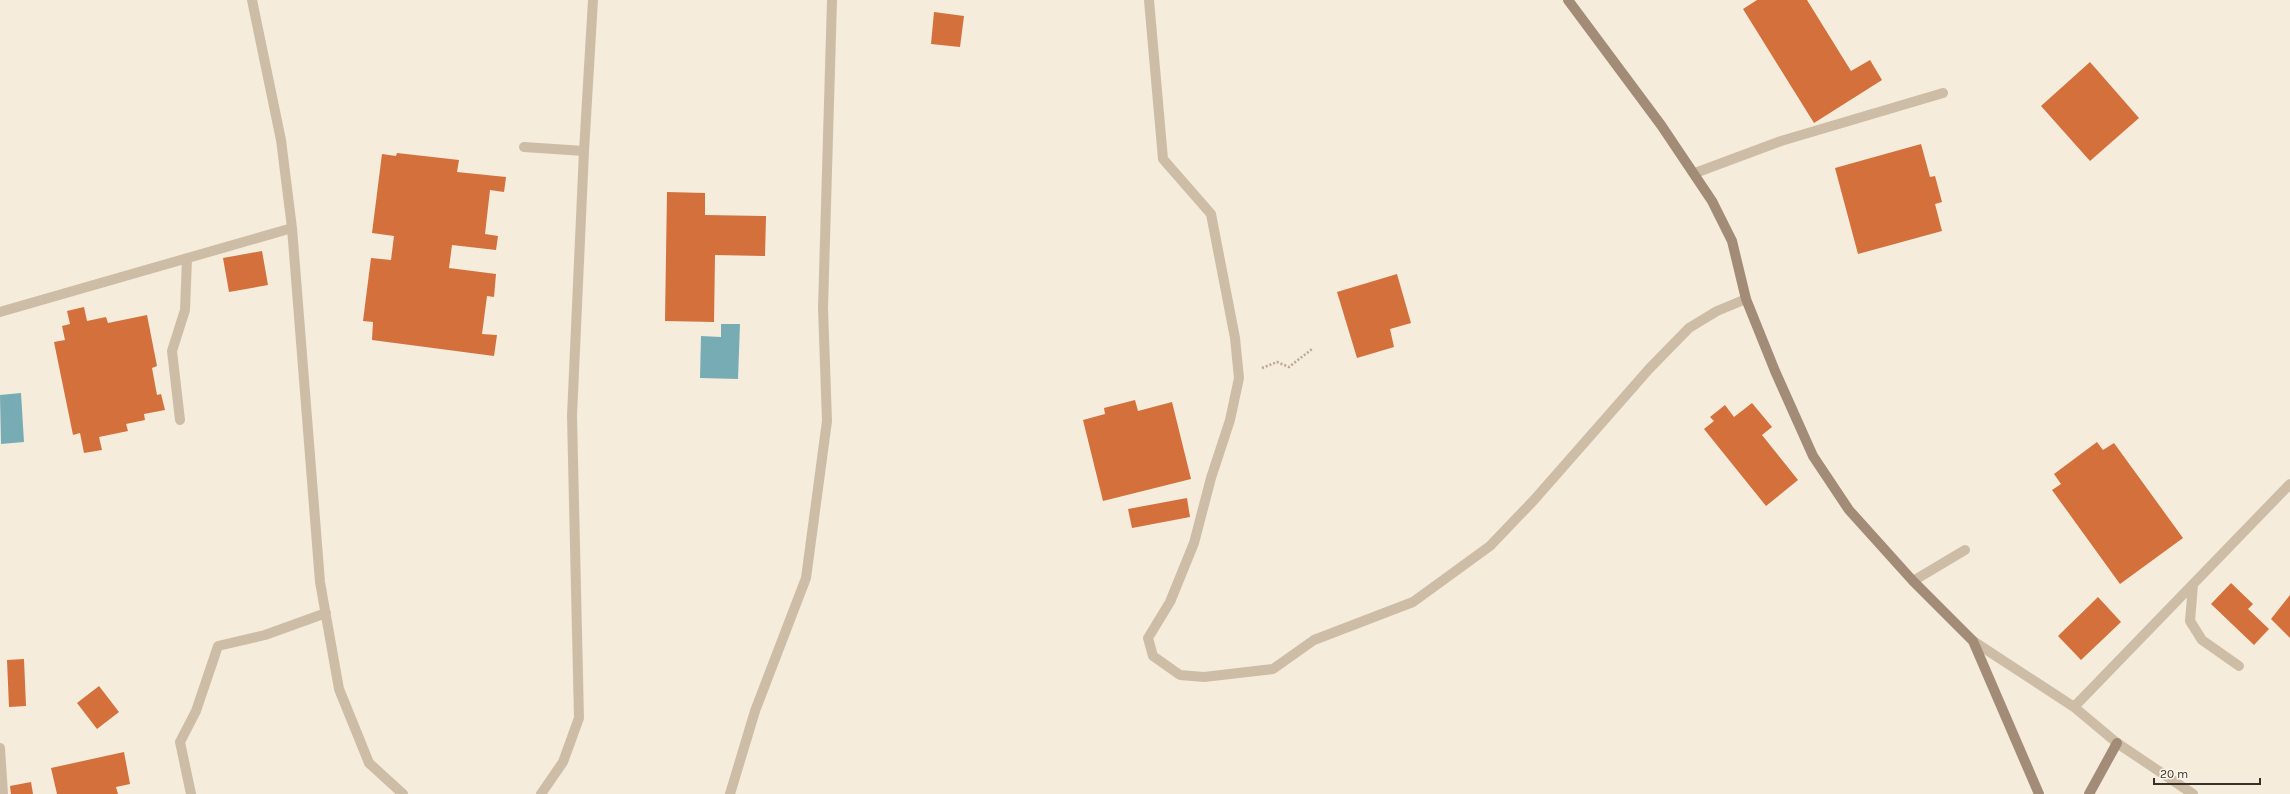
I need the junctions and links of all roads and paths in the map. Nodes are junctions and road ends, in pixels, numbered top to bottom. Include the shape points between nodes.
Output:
1 (252, 0) edge
2 (593, 0) edge
3 (832, 0) edge
4 (1149, 0) edge
5 (1568, 0) edge
6 (1943, 93) dead end
7 (524, 147) dead end
8 (584, 151) junction
9 (1694, 173) junction
10 (292, 228) junction
11 (187, 258) junction
12 (1746, 299) junction
13 (0, 312) edge
14 (1312, 349) dead end
15 (1239, 378) junction
16 (180, 420) dead end
17 (2290, 484) edge
18 (1965, 550) dead end
19 (1913, 581) junction
20 (2192, 584) junction
21 (326, 613) junction
22 (1973, 641) junction
23 (2239, 666) dead end
24 (2074, 707) junction
25 (2117, 743) junction
26 (0, 748) edge
27 (3, 794) edge
28 (191, 794) edge
29 (403, 794) edge
30 (540, 794) edge
31 (730, 794) edge
32 (2039, 794) edge
33 (2090, 794) edge
34 (2193, 794) edge

1 - 10 street via 281,140
2 - 8 street
3 - 31 street via 823,308 827,421 806,578 755,711
4 - 15 street via 1163,159 1211,214 1235,338
5 - 9 main road
6 - 9 street via 1782,142
7 - 8 street
8 - 30 street via 572,416 579,718 563,762
9 - 12 main road via 1732,241
10 - 11 street
10 - 21 street via 320,575
11 - 13 street
11 - 16 street via 185,310 172,351
12 - 15 street via 1717,311 1689,328 1490,546 1413,602 1314,640 1273,668 1204,677 1180,675 1153,656 1148,638 1170,602 1194,543 1230,420
12 - 19 main road via 1813,456 1849,510
14 - 15 path via 1290,367 1277,362
17 - 20 street
18 - 19 street
19 - 22 main road
20 - 23 street via 2190,621 2202,640
20 - 24 street
21 - 28 street via 266,634 218,646 196,710 180,742
21 - 29 street via 339,690 369,763
22 - 24 street
22 - 32 main road
24 - 25 street
25 - 33 main road
25 - 34 street
26 - 27 street

